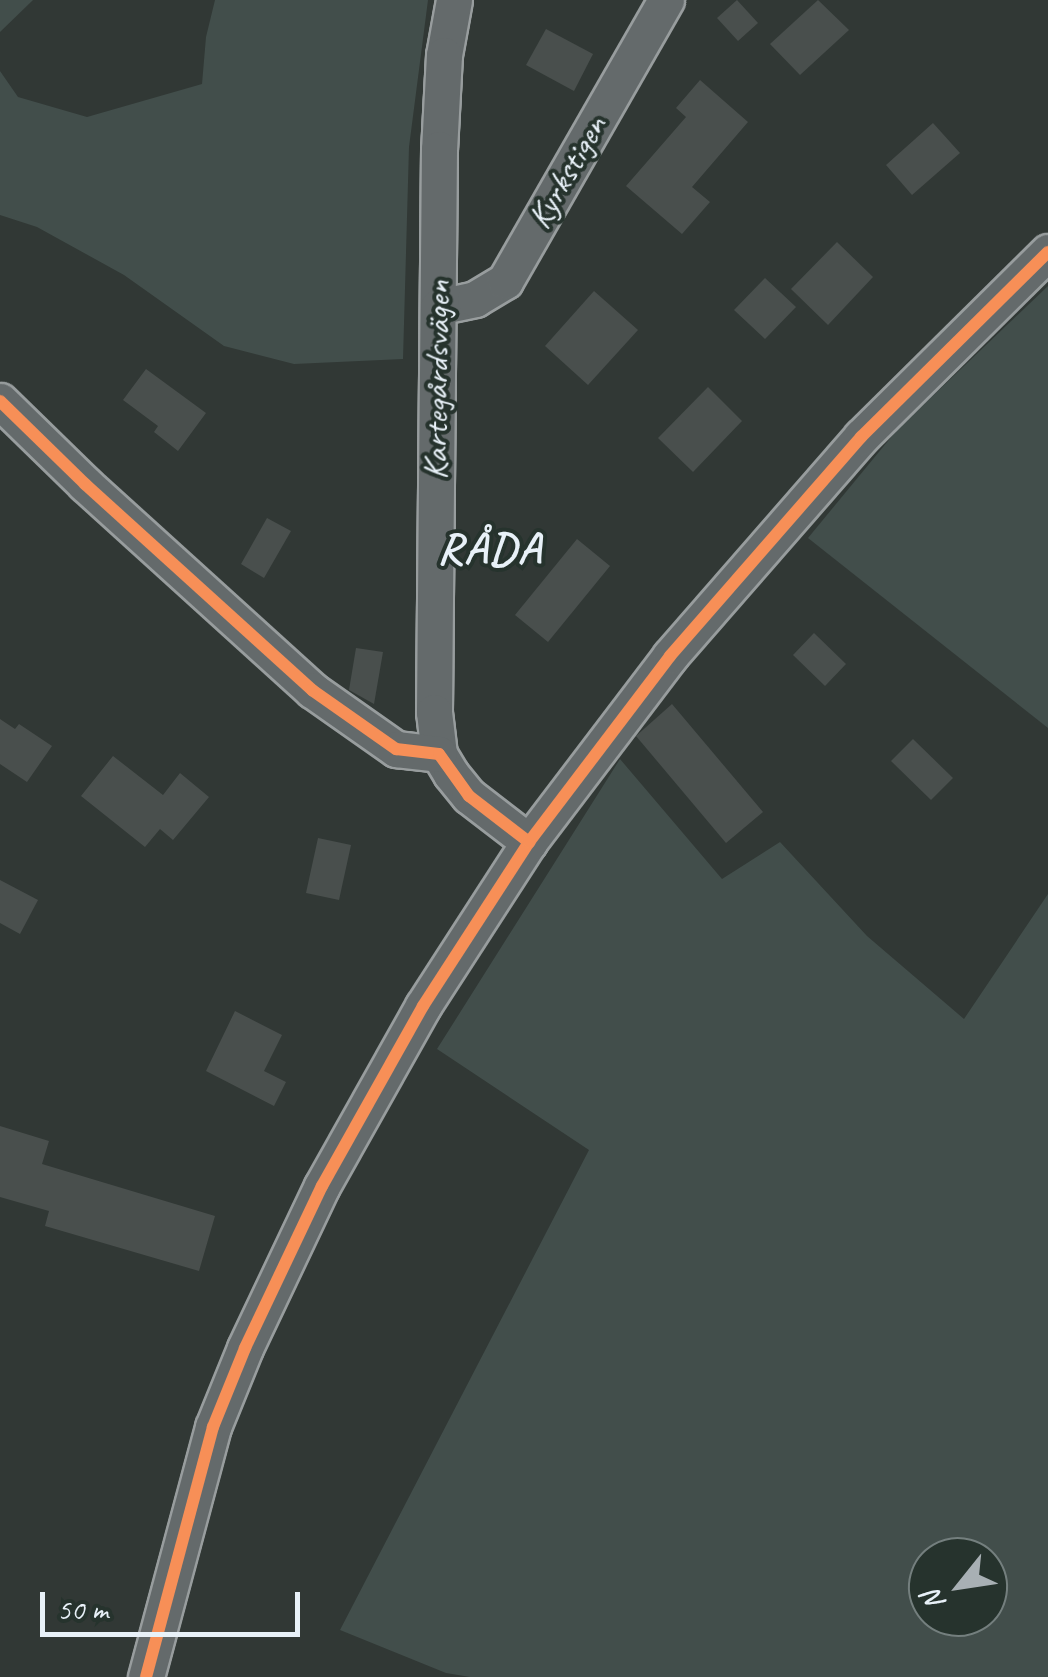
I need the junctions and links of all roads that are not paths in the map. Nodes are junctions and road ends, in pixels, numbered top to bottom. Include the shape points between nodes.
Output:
1 (454, 0) edge
2 (666, 0) edge
3 (1048, 252) edge
4 (438, 307) junction
5 (0, 400) edge
6 (439, 754) junction
7 (529, 842) junction
8 (146, 1677) edge

1 - 4 street, Kartegårdsvägen via 439,150
2 - 4 street, Kyrkstigen via 505,280 475,299
3 - 7 street via 951,344 779,529 670,656
4 - 6 street, Kartegårdsvägen
5 - 6 street via 312,690 396,749
6 - 7 street via 470,796
7 - 8 street via 372,1092 280,1269 213,1427

